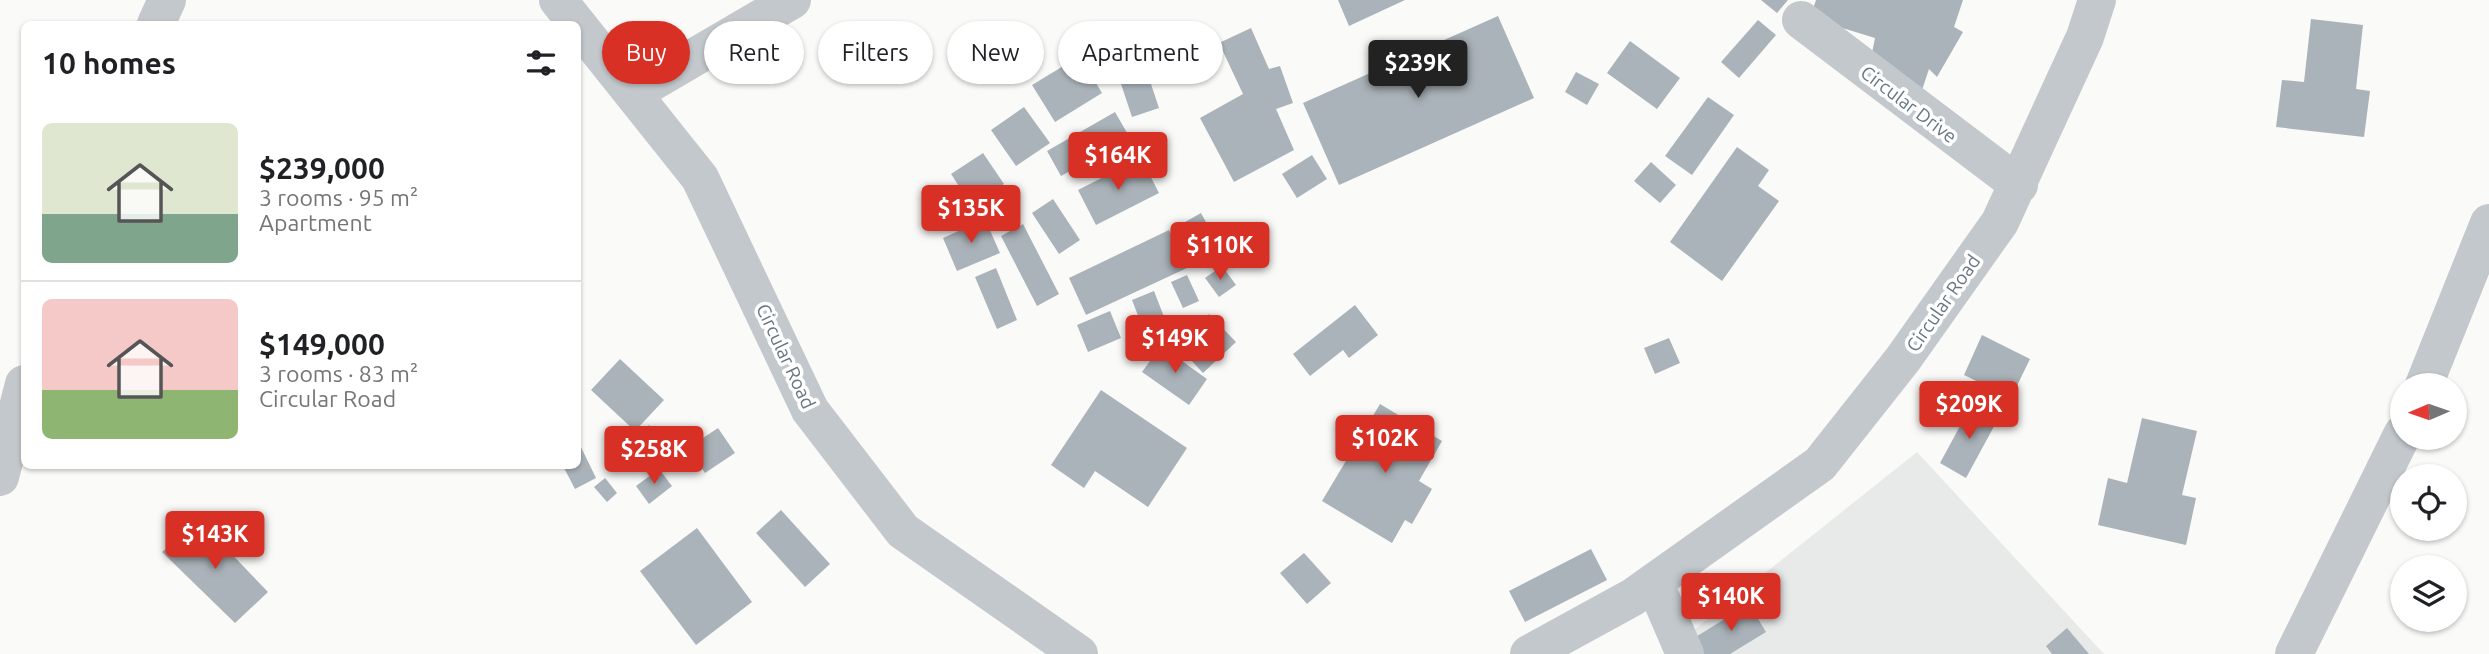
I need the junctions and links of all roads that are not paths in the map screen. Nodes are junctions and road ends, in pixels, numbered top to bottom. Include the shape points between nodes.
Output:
1 (167, 0) edge
2 (558, 0) edge
3 (792, 0) edge
4 (2096, 0) edge
5 (1801, 20) dead end
6 (157, 21) edge
7 (576, 21) edge
8 (581, 27) edge
9 (635, 92) junction
10 (2019, 186) junction
11 (2489, 223) edge
12 (2429, 373) edge
13 (21, 396) edge
14 (2395, 450) edge
15 (0, 477) edge
16 (1654, 582) junction
17 (1079, 654) edge
18 (1529, 654) edge
19 (1685, 654) edge
20 (2294, 654) edge

1 - 6 street
2 - 7 street, Circular Road
3 - 9 street
4 - 10 street, Circular Road via 2085,37
5 - 10 street, Circular Drive
8 - 9 street, Circular Road
9 - 17 street, Circular Road via 700,178 810,410 903,531
10 - 16 street, Circular Road via 2000,222 1903,359 1820,464
11 - 12 street
13 - 15 street
14 - 20 street
16 - 18 street, Circular Road
16 - 19 street

